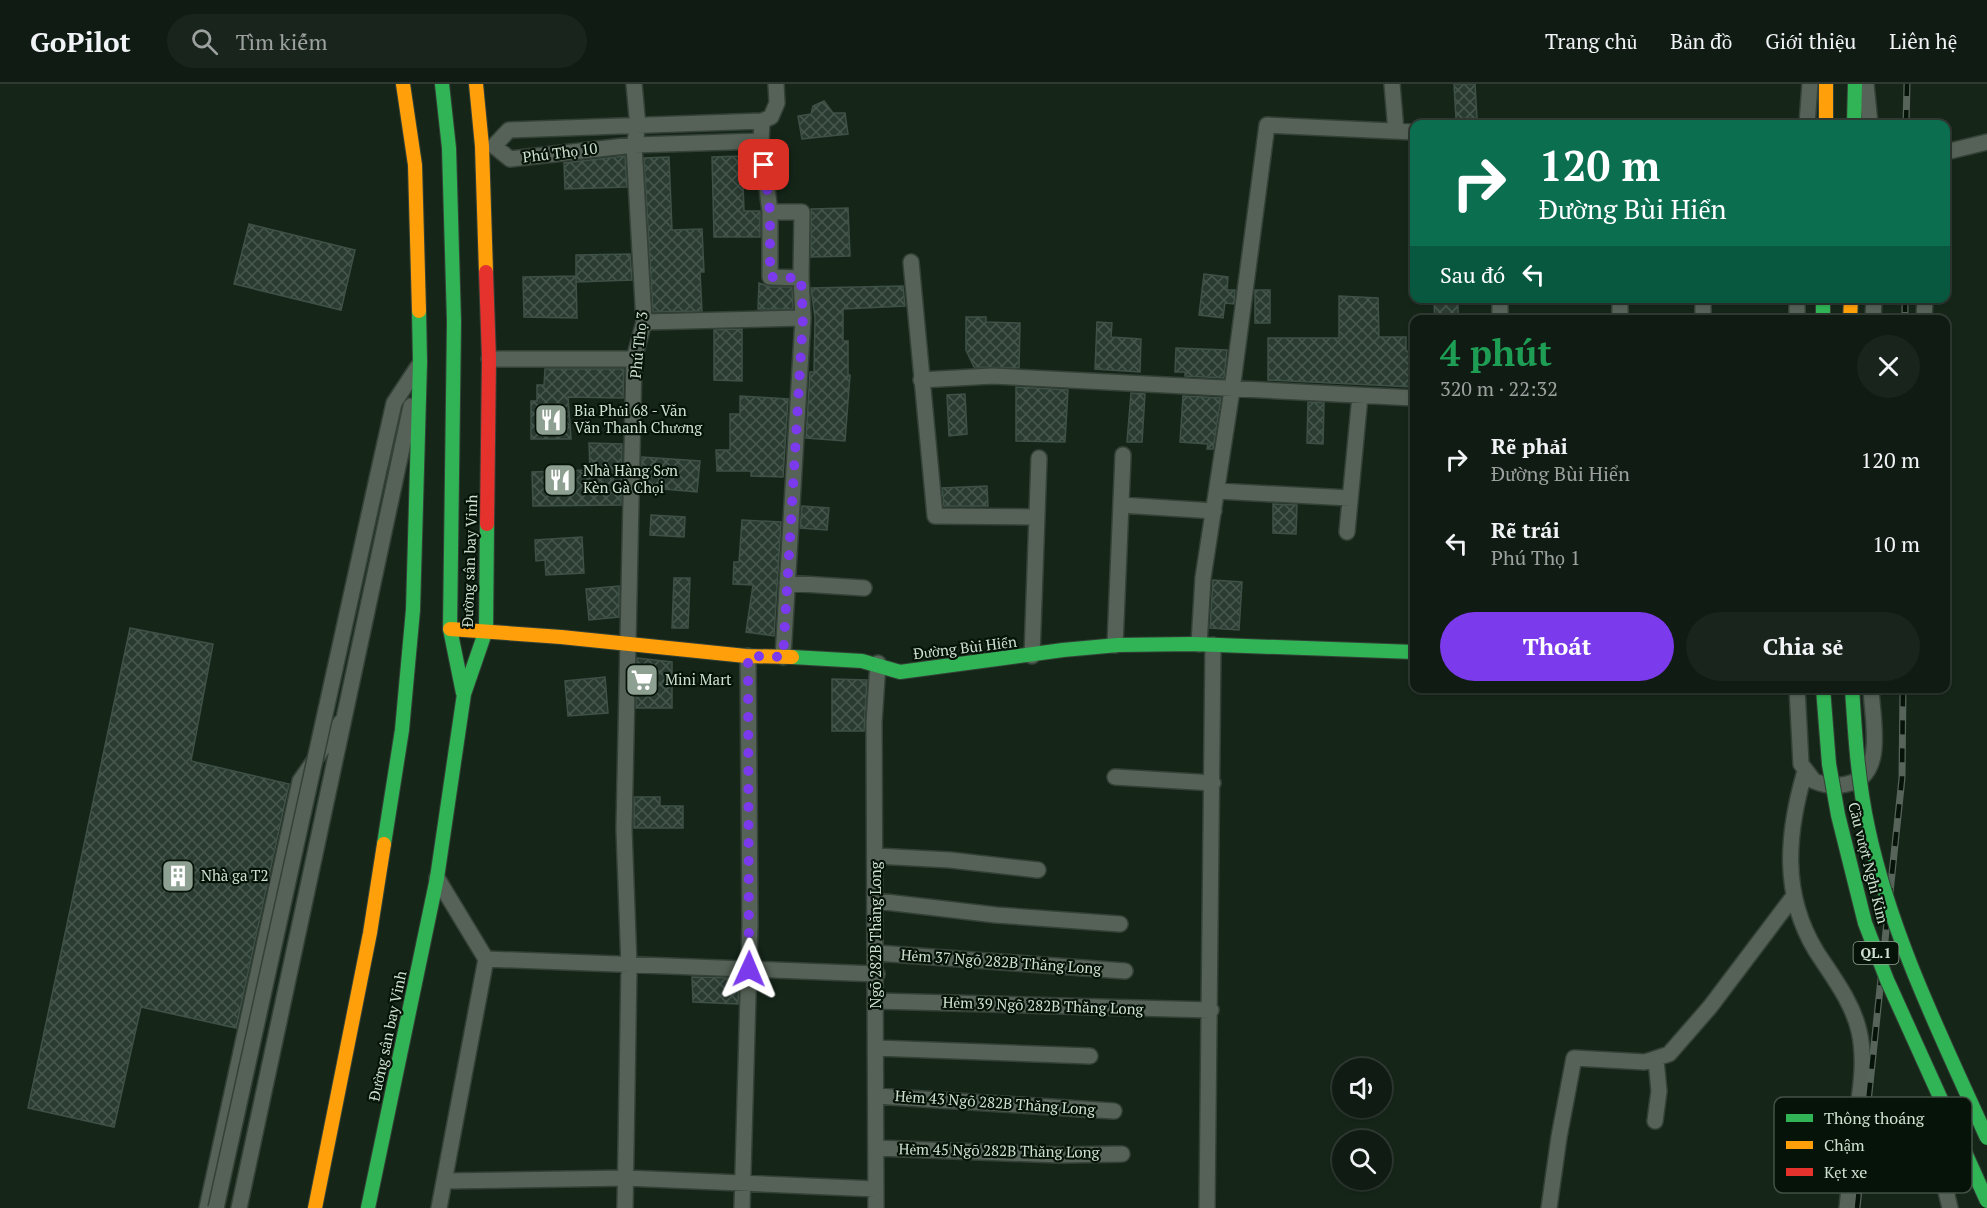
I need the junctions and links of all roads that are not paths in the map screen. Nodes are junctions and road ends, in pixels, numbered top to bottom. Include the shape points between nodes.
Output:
1 (403, 84) edge
2 (441, 84) edge
3 (476, 84) edge
4 (634, 84) edge
5 (776, 84) edge
6 (1392, 84) edge
7 (1810, 84) edge
8 (1826, 84) edge
9 (1855, 84) edge
10 (1866, 84) edge
11 (1807, 120) edge
12 (1826, 120) edge
13 (1854, 120) edge
14 (1870, 120) edge
15 (762, 121) junction
16 (638, 127) junction
17 (1396, 131) junction
18 (1410, 132) edge
19 (761, 141) junction
20 (1987, 142) edge
21 (634, 145) junction
22 (471, 147) junction
23 (1950, 149) edge
24 (770, 212) junction
25 (911, 262) dead end
26 (801, 278) junction
27 (803, 318) junction
28 (644, 322) junction
29 (489, 359) junction
30 (634, 359) junction
31 (420, 362) junction
32 (921, 380) junction
33 (1232, 390) junction
34 (1360, 396) junction
35 (1410, 398) edge
36 (1123, 455) dead end
37 (1039, 458) dead end
38 (1217, 491) junction
39 (1350, 498) junction
40 (1121, 505) junction
41 (1214, 511) junction
42 (1037, 517) junction
43 (1347, 532) dead end
44 (787, 583) junction
45 (864, 588) dead end
46 (450, 629) junction
47 (486, 630) junction
48 (627, 643) junction
49 (1115, 645) junction
50 (1206, 645) junction
51 (1410, 652) edge
52 (748, 656) junction
53 (1032, 656) junction
54 (783, 657) junction
55 (878, 663) junction
56 (1797, 693) edge
57 (1823, 693) edge
58 (1852, 693) edge
59 (1871, 693) edge
60 (464, 694) junction
61 (344, 717) junction
62 (1805, 771) junction
63 (1115, 777) dead end
64 (1213, 783) junction
65 (876, 856) junction
66 (1038, 870) dead end
67 (437, 878) junction
68 (1793, 897) junction
69 (877, 901) junction
70 (1120, 924) dead end
71 (877, 953) junction
72 (486, 959) junction
73 (629, 966) junction
74 (749, 969) junction
75 (1125, 971) dead end
76 (877, 974) junction
77 (876, 1001) junction
78 (1210, 1010) junction
79 (876, 1048) junction
80 (1090, 1056) dead end
81 (1656, 1060) junction
82 (876, 1096) junction
83 (1859, 1097) edge
84 (1939, 1097) edge
85 (1969, 1097) edge
86 (1972, 1104) edge
87 (1114, 1111) dead end
88 (1656, 1121) dead end
89 (1987, 1138) edge
90 (877, 1148) junction
91 (1122, 1154) dead end
92 (1972, 1168) edge
93 (626, 1178) junction
94 (445, 1181) junction
95 (743, 1182) junction
96 (876, 1189) junction
97 (1849, 1193) edge
98 (1946, 1193) edge
99 (1987, 1201) edge
100 (207, 1208) edge
101 (216, 1208) edge
102 (239, 1208) edge
103 (315, 1208) edge
104 (368, 1208) edge
105 (439, 1208) edge
106 (625, 1208) edge
107 (742, 1208) edge
108 (876, 1208) edge
109 (1208, 1208) edge
110 (1549, 1208) edge
111 (1847, 1208) edge
112 (1950, 1208) edge

1 - 31 main road via 415,165
2 - 22 main road
3 - 22 main road, Đường sân bay Vinh
4 - 16 street, Phú Thọ 3
5 - 15 street via 777,103 771,117
6 - 17 street
7 - 11 street
8 - 12 main road
9 - 13 main road
10 - 14 street
15 - 16 street, Phú Thọ 10
15 - 19 street
16 - 21 street, Phú Thọ 3
16 - 22 street, Phú Thọ 10 via 509,130
17 - 18 street
17 - 33 street via 1267,125
19 - 21 street, Phú Thọ 10
19 - 24 street
20 - 23 street
21 - 22 street, Phú Thọ 10 via 510,159
21 - 28 street, Phú Thọ 3
22 - 29 main road, Đường sân bay Vinh
22 - 46 main road via 454,322
24 - 26 street via 770,277
24 - 26 street via 802,212
25 - 32 street
26 - 27 street
27 - 28 street
27 - 44 street
28 - 30 street, Phú Thọ 3
29 - 30 street
29 - 47 main road, Đường sân bay Vinh
30 - 48 street, Phú Thọ 3
31 - 61 street
31 - 101 street, bridge via 394,403
31 - 103 main road via 413,610 402,730 370,933
32 - 33 street via 992,376
32 - 42 street via 935,516
33 - 34 street
33 - 38 street
34 - 35 street
34 - 39 street
36 - 40 street
37 - 42 street
38 - 39 street
38 - 41 street
39 - 43 street
40 - 41 street
40 - 49 street
41 - 50 street via 1203,578
42 - 53 street
44 - 45 street
44 - 54 street
46 - 47 main road, Đường Bùi Hiển
46 - 60 main road
47 - 48 main road, Đường Bùi Hiển
47 - 60 main road, Đường sân bay Vinh
48 - 52 main road, Đường Bùi Hiển
48 - 73 street, Phú Thọ 3 via 624,829
49 - 50 main road, Đường Bùi Hiển
49 - 53 main road, Đường Bùi Hiển
50 - 51 main road, Đường Bùi Hiển
50 - 64 street
52 - 54 main road, Đường Bùi Hiển
52 - 74 street
53 - 55 main road, Đường Bùi Hiển via 900,672
54 - 55 main road, Đường Bùi Hiển
55 - 65 street, Ngõ 282B Thăng Long via 874,722
56 - 62 street via 1799,748
57 - 84 main road, Cầu vượt Nghi Kim / QL.1, bridge via 1838,815 1865,923
58 - 85 main road, Cầu vượt Nghi Kim, bridge via 1867,824 1892,915
59 - 62 street via 1874,756 1866,776 1854,783 1826,786 1814,782
60 - 67 main road, Đường sân bay Vinh
61 - 100 street via 300,781
61 - 102 street
62 - 68 street via 1789,844
63 - 64 street
64 - 78 street
65 - 66 street
65 - 69 street, Ngõ 282B Thăng Long
67 - 72 street
67 - 104 main road, Đường sân bay Vinh
68 - 81 street via 1676,1048
68 - 83 street via 1801,924 1846,999 1861,1038
69 - 70 street
69 - 71 street, Ngõ 282B Thăng Long
71 - 75 street, Hẻm 37 Ngõ 282B Thăng Long
71 - 76 street, Ngõ 282B Thăng Long
72 - 73 street
72 - 94 street
73 - 74 street
73 - 93 street, Phú Thọ 3
74 - 76 street
74 - 95 street
76 - 77 street, Ngõ 282B Thăng Long
77 - 78 street, Hẻm 39 Ngõ 282B Thăng Long
77 - 79 street, Ngõ 282B Thăng Long
78 - 109 street
79 - 80 street
79 - 82 street, Ngõ 282B Thăng Long
81 - 88 street
81 - 110 street via 1574,1058
82 - 87 street, Hẻm 43 Ngõ 282B Thăng Long
82 - 90 street, Ngõ 282B Thăng Long
86 - 89 main road, Cầu vượt Nghi Kim, bridge
90 - 91 street, Hẻm 45 Ngõ 282B Thăng Long
90 - 96 street, Ngõ 282B Thăng Long
92 - 99 main road, Cầu vượt Nghi Kim / QL.1, bridge
93 - 94 street
93 - 95 street
93 - 106 street, Phú Thọ 3
94 - 105 street
95 - 96 street
95 - 107 street
96 - 108 street, Ngõ 282B Thăng Long
97 - 111 street
98 - 112 street

